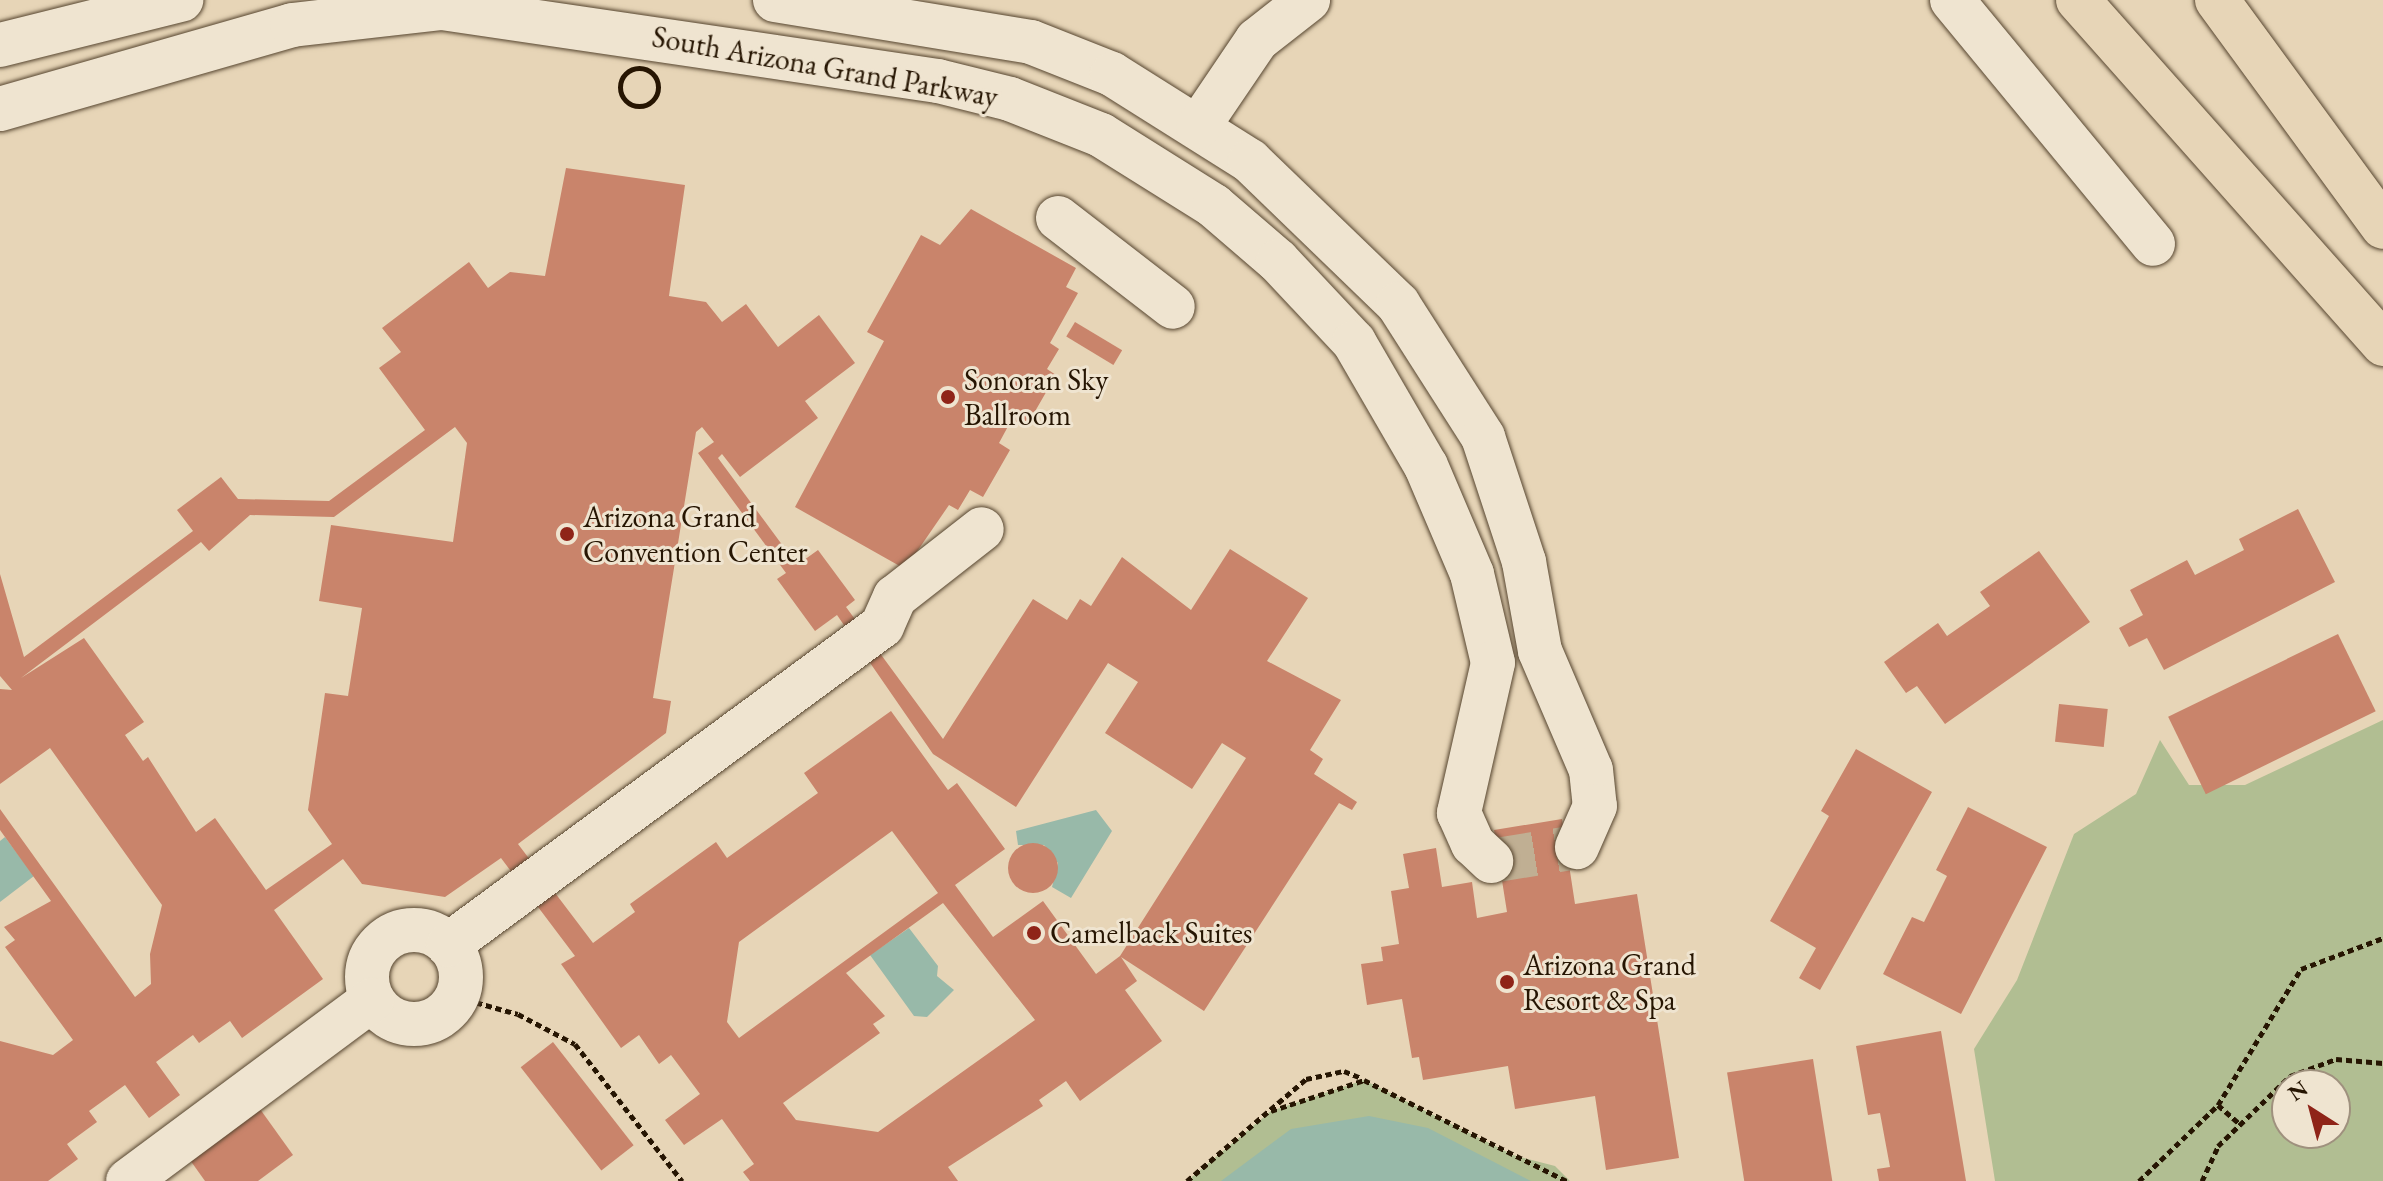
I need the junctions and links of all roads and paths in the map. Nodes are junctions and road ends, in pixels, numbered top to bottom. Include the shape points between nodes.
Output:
1 (181, 0) edge
2 (775, 0) edge
3 (1308, 0) edge
4 (1952, 0) edge
5 (2078, 0) edge
6 (2217, 0) edge
7 (0, 45) edge
8 (642, 69) joint
9 (0, 109) edge
10 (1198, 127) junction
11 (1058, 218) dead end
12 (2383, 227) edge
13 (2153, 244) dead end
14 (1173, 307) dead end
15 (2383, 344) edge
16 (982, 529) dead end
17 (1577, 847) dead end
18 (1491, 861) dead end
19 (2383, 938) edge
20 (448, 945) junction
21 (457, 997) junction
22 (372, 1000) junction
23 (2383, 1063) edge
24 (1364, 1080) junction
25 (2218, 1105) junction
26 (1271, 1111) junction
27 (2239, 1123) junction
28 (128, 1181) edge
29 (682, 1181) edge
30 (1187, 1181) edge
31 (1567, 1181) edge
32 (2139, 1181) edge
33 (2202, 1181) edge

1 - 7 street
2 - 10 street, South Arizona Grand Parkway via 1031,42 1112,74
3 - 10 street via 1257,40
4 - 13 street
5 - 15 highway
6 - 12 highway
8 - 8 path via 658,90 635,106 621,94 621,82
9 - 18 street, South Arizona Grand Parkway via 292,25 442,8 938,81 1058,116 1214,206 1354,342 1426,466 1455,533 1493,663 1459,813 1473,844
10 - 17 street, South Arizona Grand Parkway via 1250,161 1398,304 1483,437 1524,562 1540,651 1591,770 1595,806
11 - 14 street
16 - 20 street via 895,597 882,626
19 - 25 path via 2301,969
20 - 21 street via 461,970
20 - 22 street via 426,931 388,938 367,967
21 - 22 street via 437,1019 408,1024
21 - 29 path via 518,1014 575,1044
22 - 28 street
23 - 27 path via 2336,1059 2305,1066
24 - 26 path
24 - 26 path via 1322,1072
24 - 31 path
25 - 27 path
25 - 32 path
26 - 30 path
27 - 33 path

